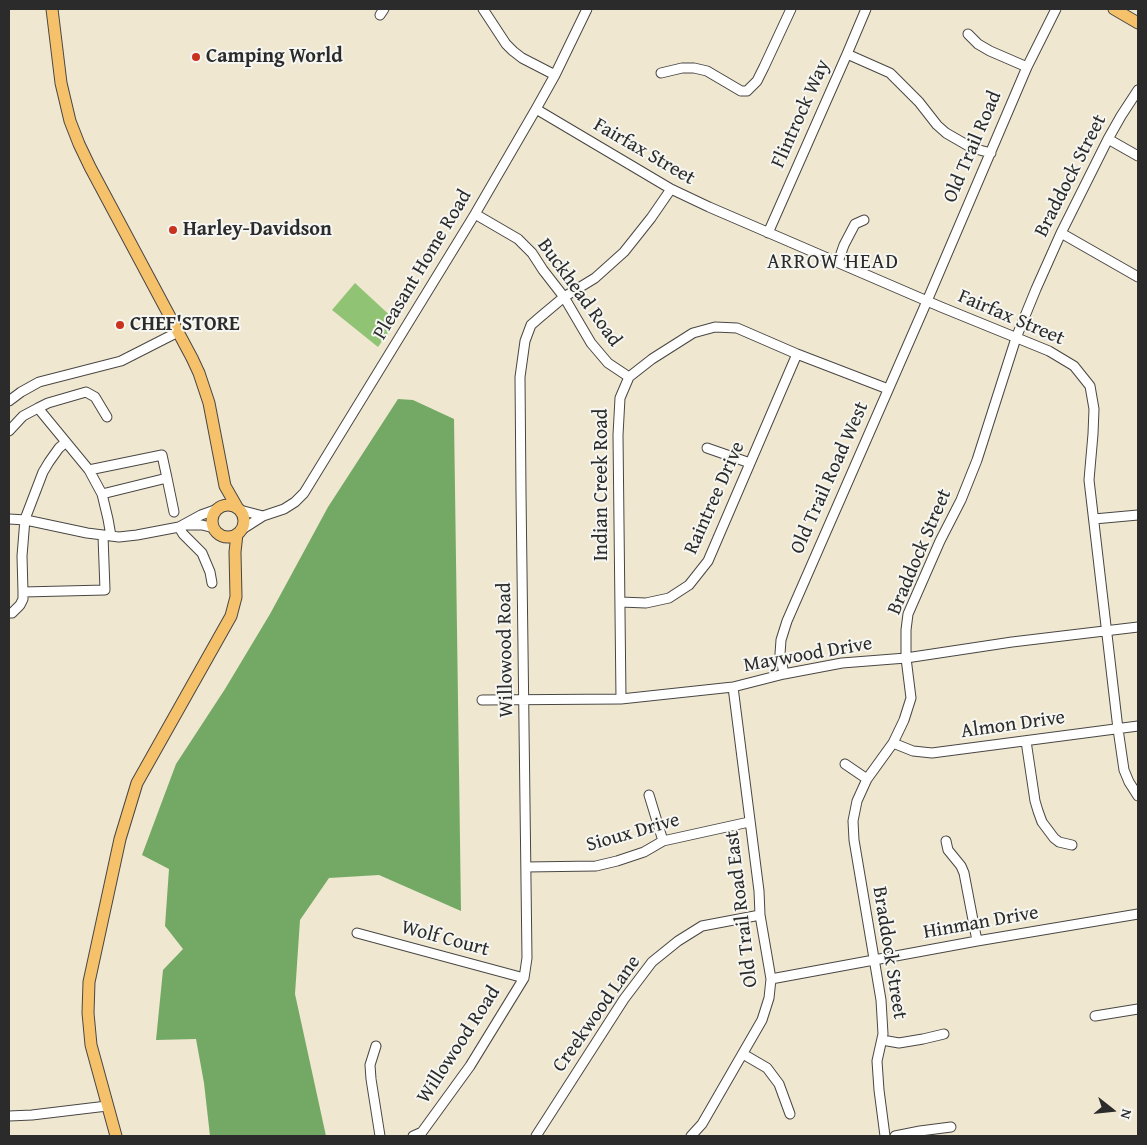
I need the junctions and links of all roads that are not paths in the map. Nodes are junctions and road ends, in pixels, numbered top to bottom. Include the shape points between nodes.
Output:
1 (52, 9) edge
2 (483, 9) edge
3 (587, 9) edge
4 (791, 9) edge
5 (866, 9) edge
6 (1056, 9) edge
7 (1114, 9) edge
8 (1138, 23) edge
9 (968, 34) dead end
10 (847, 54) junction
11 (1027, 67) junction
12 (661, 73) dead end
13 (555, 74) junction
14 (1138, 90) edge
15 (536, 109) junction
16 (1108, 140) junction
17 (991, 153) junction
18 (1138, 156) edge
19 (671, 189) junction
20 (475, 214) junction
21 (864, 220) dead end
22 (768, 233) junction
23 (1061, 233) junction
24 (838, 262) junction
25 (1138, 277) edge
26 (564, 297) junction
27 (927, 301) junction
28 (178, 332) junction
29 (1016, 338) junction
30 (797, 354) junction
31 (629, 377) junction
32 (888, 389) junction
33 (9, 401) edge
34 (38, 408) junction
35 (107, 417) dead end
36 (9, 431) edge
37 (66, 442) junction
38 (707, 448) dead end
39 (750, 463) junction
40 (89, 470) junction
41 (167, 478) junction
42 (225, 486) junction
43 (102, 494) junction
44 (238, 508) junction
45 (217, 509) junction
46 (174, 512) dead end
47 (1138, 515) edge
48 (263, 516) junction
49 (9, 519) edge
50 (1094, 519) junction
51 (25, 520) junction
52 (181, 526) junction
53 (218, 532) junction
54 (239, 532) junction
55 (107, 536) junction
56 (235, 558) junction
57 (212, 583) dead end
58 (23, 592) junction
59 (620, 602) junction
60 (9, 613) edge
61 (1138, 627) edge
62 (1107, 631) junction
63 (906, 658) junction
64 (784, 674) junction
65 (733, 687) junction
66 (620, 699) junction
67 (482, 700) dead end
68 (524, 700) junction
69 (1138, 726) edge
70 (1118, 729) junction
71 (1026, 741) junction
72 (893, 743) junction
73 (845, 764) dead end
74 (868, 779) junction
75 (649, 795) dead end
76 (1138, 796) edge
77 (749, 822) junction
78 (663, 841) junction
79 (946, 841) dead end
80 (1072, 845) dead end
81 (526, 867) junction
82 (760, 914) junction
83 (1138, 914) edge
84 (357, 933) dead end
85 (977, 941) junction
86 (874, 961) junction
87 (524, 978) junction
88 (771, 979) junction
89 (1138, 1009) edge
90 (1095, 1016) dead end
91 (944, 1034) dead end
92 (882, 1040) junction
93 (376, 1046) dead end
94 (743, 1054) junction
95 (107, 1106) junction
96 (790, 1114) dead end
97 (9, 1116) edge
98 (951, 1127) dead end
99 (116, 1136) edge
100 (380, 1136) edge
101 (413, 1136) edge
102 (536, 1136) edge
103 (691, 1136) edge
104 (885, 1136) edge
105 (896, 1136) edge

1 - 28 main road via 61,83 76,137
2 - 13 street via 513,52
3 - 13 street, Pleasant Home Road
4 - 12 street via 760,74 747,91 694,68
5 - 10 street, Flintrock Way
6 - 11 street, Old Trail Road
7 - 8 main road
9 - 11 street via 990,51
10 - 17 street via 890,73 946,133 972,148
10 - 22 street, Flintrock Way
11 - 17 street, Old Trail Road
13 - 15 street, Pleasant Home Road
14 - 16 street, Braddock Street
15 - 19 street, Fairfax Street
15 - 20 street, Pleasant Home Road
16 - 18 street
16 - 23 street, Braddock Street
17 - 27 street, Old Trail Road
19 - 22 street, Fairfax Street
19 - 26 street, Willowood Road via 624,252 594,278
20 - 26 street, Buckhead Road via 518,239
20 - 48 street, Pleasant Home Road via 304,493 284,509
21 - 24 street via 854,224
22 - 24 street, Fairfax Street
23 - 25 street
23 - 29 street, Braddock Street
24 - 27 street, Fairfax Street
26 - 31 street, Buckhead Road via 591,343 608,363
26 - 68 street, Willowood Road via 532,325 525,341 520,377
27 - 29 street, Fairfax Street
27 - 32 street, Old Trail Road West
28 - 33 street via 121,361 39,382
28 - 42 main road via 209,403
29 - 50 street, Fairfax Street via 1049,351 1074,366 1090,386 1094,434 1089,480
29 - 63 street, Braddock Street via 977,460 908,614
30 - 31 street via 737,328 715,327 693,333
30 - 32 street
30 - 39 street, Raintree Drive
31 - 59 street, Indian Creek Road via 620,398 618,435
32 - 64 street, Old Trail Road West via 787,621 780,654
34 - 35 street via 86,392 96,397
34 - 36 street via 23,416
34 - 37 street
37 - 40 street
37 - 51 street via 43,472
38 - 39 street
39 - 59 street, Raintree Drive via 708,561 689,585 669,598
40 - 41 street via 162,454
40 - 43 street
41 - 43 street
41 - 46 street
42 - 44 main road
42 - 45 main road
43 - 55 street via 108,519
44 - 45 main road via 226,505
44 - 48 street
44 - 54 main road via 244,519
45 - 52 street
45 - 53 main road via 212,518
47 - 50 street
48 - 54 street, Pleasant Home Road
49 - 51 street
50 - 62 street, Fairfax Street
51 - 55 street
51 - 58 street
52 - 53 street via 202,525
52 - 55 street via 137,535
52 - 57 street via 183,534 202,553
53 - 54 main road via 232,536
53 - 56 main road
54 - 56 main road
55 - 58 street via 106,590
56 - 95 main road via 236,597 231,616 138,783 120,839 89,982 91,1045
58 - 60 street via 20,605
59 - 66 street, Indian Creek Road
61 - 62 street, Maywood Drive
62 - 63 street, Maywood Drive
62 - 70 street, Fairfax Street
63 - 64 street, Maywood Drive
63 - 72 street, Braddock Street via 911,698
64 - 65 street, Maywood Drive
65 - 66 street, Maywood Drive
65 - 77 street, Old Trail Road East
66 - 68 street, Maywood Drive
67 - 68 street, Maywood Drive
68 - 81 street, Willowood Road
69 - 70 street, Almon Drive
70 - 71 street, Almon Drive
70 - 76 street, Fairfax Street via 1124,770
71 - 72 street, Almon Drive via 932,753 913,751
71 - 80 street via 1040,817 1054,838
72 - 74 street, Braddock Street
73 - 74 street
74 - 86 street, Braddock Street via 857,801 853,821
75 - 78 street
77 - 78 street, Sioux Drive
77 - 82 street, Old Trail Road East
78 - 81 street, Sioux Drive via 644,852 596,866
79 - 85 street via 948,850 964,872
81 - 87 street, Willowood Road
82 - 88 street, Old Trail Road East
82 - 102 street, Creekwood Lane via 702,926 652,962 624,999
83 - 85 street, Hinman Drive
84 - 87 street, Wolf Court
85 - 86 street, Hinman Drive
86 - 88 street, Hinman Drive
86 - 92 street, Braddock Street via 881,1000
87 - 101 street, Willowood Road via 454,1088 422,1132
88 - 94 street, Old Trail Road East via 762,1020
89 - 90 street
91 - 92 street via 900,1043
92 - 104 street, Braddock Street via 877,1061
93 - 100 street via 370,1065
94 - 96 street via 767,1068 779,1084
94 - 103 street, Old Trail Road East via 702,1124
95 - 97 street
95 - 99 main road
98 - 105 street

